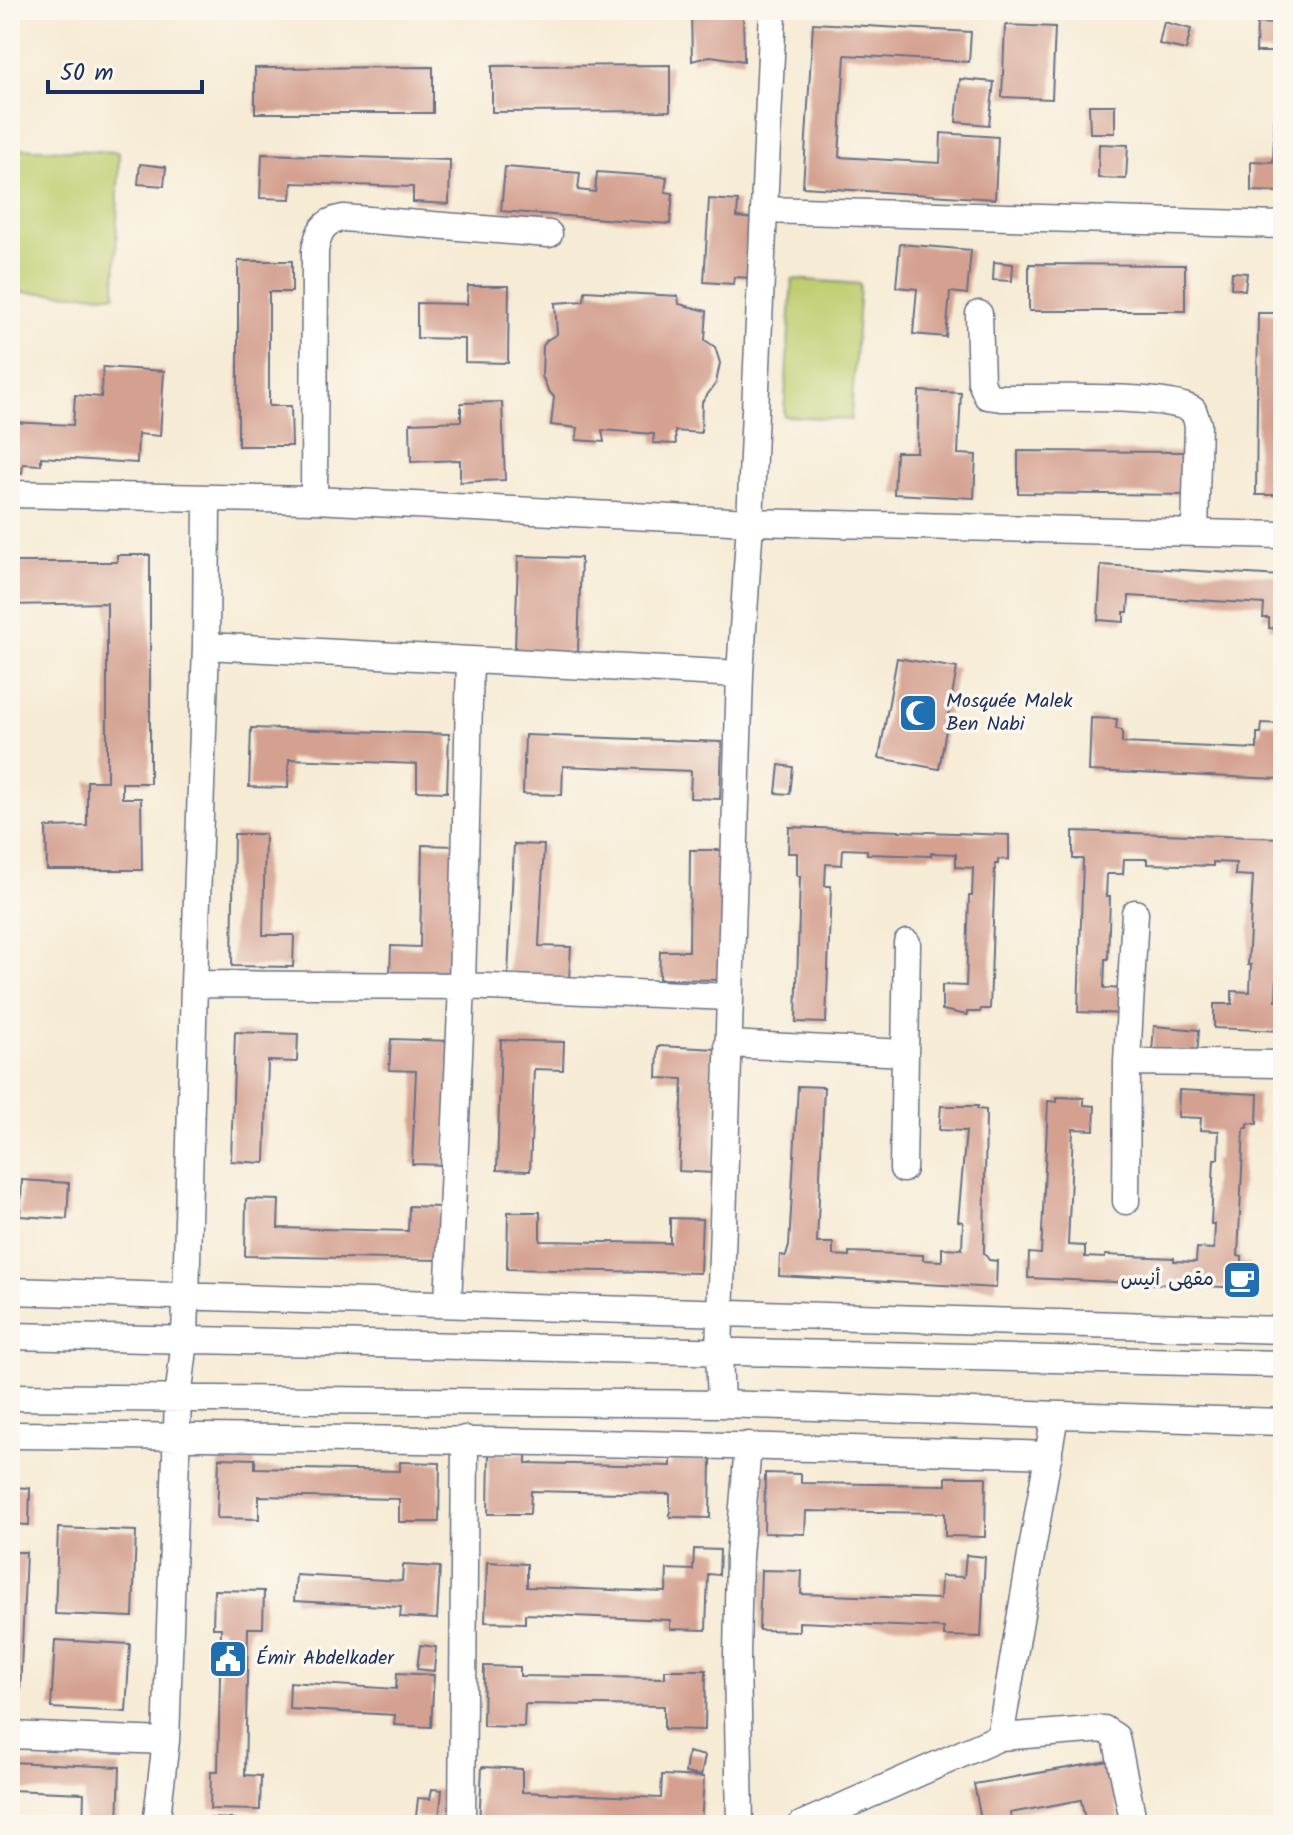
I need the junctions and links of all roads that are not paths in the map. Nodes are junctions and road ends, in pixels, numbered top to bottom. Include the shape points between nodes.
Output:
1 (773, 10) edge
2 (764, 210) junction
3 (1283, 225) edge
4 (549, 234) dead end
5 (979, 314) dead end
6 (10, 494) edge
7 (207, 499) junction
8 (314, 500) junction
9 (750, 522) junction
10 (1195, 533) junction
11 (1283, 535) edge
12 (206, 646) junction
13 (470, 660) junction
14 (740, 674) junction
15 (1135, 913) dead end
16 (907, 943) dead end
17 (194, 984) junction
18 (462, 986) junction
19 (730, 997) junction
20 (728, 1044) junction
21 (905, 1053) junction
22 (1127, 1062) junction
23 (1283, 1064) edge
24 (903, 1169) dead end
25 (1126, 1201) dead end
26 (10, 1291) edge
27 (186, 1296) junction
28 (448, 1303) junction
29 (721, 1311) junction
30 (1283, 1330) edge
31 (10, 1336) edge
32 (185, 1340) junction
33 (719, 1352) junction
34 (1283, 1364) edge
35 (10, 1397) edge
36 (178, 1399) junction
37 (721, 1404) junction
38 (1055, 1415) junction
39 (1283, 1422) edge
40 (10, 1435) edge
41 (177, 1436) junction
42 (465, 1439) junction
43 (748, 1445) junction
44 (1049, 1455) junction
45 (10, 1735) edge
46 (1000, 1737) junction
47 (166, 1741) junction
48 (156, 1825) edge
49 (462, 1825) edge
50 (740, 1825) edge
51 (801, 1825) edge
52 (1134, 1825) edge

1 - 2 street
2 - 3 street
2 - 9 street
4 - 8 street via 343,218 321,229 315,251
5 - 10 street via 981,382 987,396 1116,399 1193,410 1198,424
6 - 7 street
7 - 8 street
7 - 12 street
8 - 9 street
9 - 10 street
9 - 14 street
10 - 11 street
12 - 13 street
12 - 17 street
13 - 14 street
13 - 18 street
14 - 19 street
15 - 22 street
16 - 21 street
17 - 18 street
17 - 27 street
18 - 19 street
18 - 28 street
19 - 20 street
20 - 21 street
20 - 29 street
21 - 24 street
22 - 23 street
22 - 25 street
26 - 27 street
27 - 28 street
27 - 32 street
28 - 29 street
29 - 30 street
29 - 33 street
31 - 32 street
32 - 33 street
32 - 36 street
33 - 34 street
33 - 37 street
35 - 36 street
36 - 37 street
36 - 41 street
37 - 38 street
38 - 39 street
38 - 44 street
40 - 41 street
41 - 42 street
41 - 47 street
42 - 43 street
42 - 49 street
43 - 44 street
43 - 50 street via 739,1556
44 - 46 street
45 - 47 street
46 - 51 street
46 - 52 street via 1111,1731
47 - 48 street

